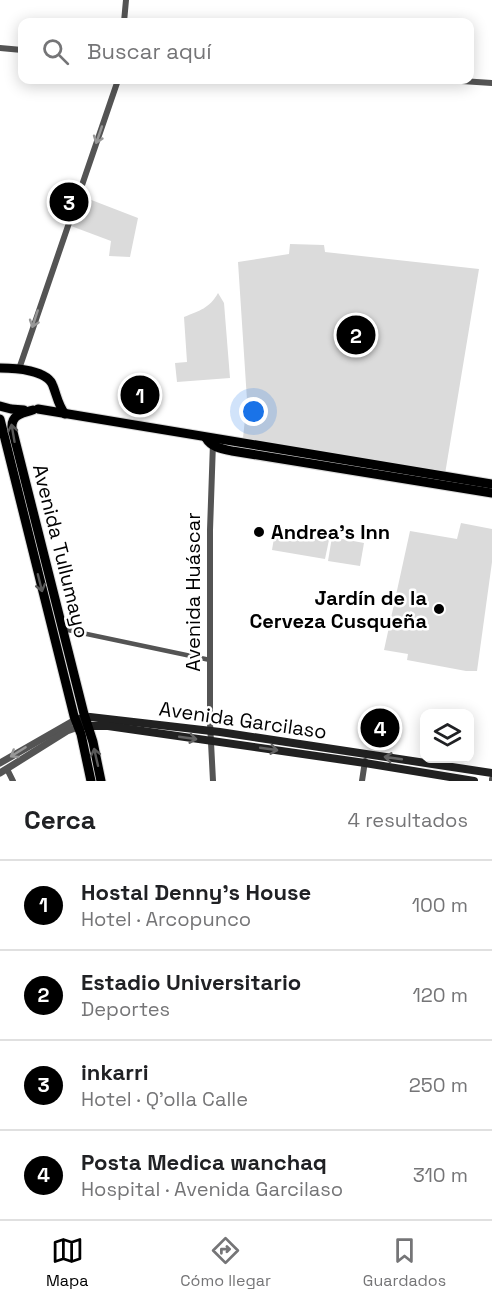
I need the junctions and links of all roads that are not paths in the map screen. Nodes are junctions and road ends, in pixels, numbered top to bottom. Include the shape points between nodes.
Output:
1 (126, 0) edge
2 (124, 18) edge
3 (0, 48) edge
4 (18, 50) edge
5 (474, 82) edge
6 (492, 83) edge
7 (117, 84) edge
8 (0, 368) edge
9 (19, 369) junction
10 (55, 393) junction
11 (0, 406) edge
12 (35, 410) junction
13 (64, 414) junction
14 (0, 419) edge
15 (211, 441) junction
16 (380, 471) junction
17 (492, 484) edge
18 (492, 493) edge
19 (63, 629) junction
20 (210, 660) junction
21 (82, 723) junction
22 (210, 731) junction
23 (211, 741) junction
24 (366, 759) junction
25 (0, 763) edge
26 (3, 771) edge
27 (492, 773) edge
28 (13, 781) edge
29 (91, 781) edge
30 (101, 781) edge
31 (213, 781) edge
32 (362, 781) edge
33 (474, 781) edge

1 - 2 street
3 - 4 street
5 - 6 street
7 -> 9 street
8 - 9 main road
9 - 10 main road via 47,377
10 - 12 main road via 48,404
10 - 13 main road
11 - 12 main road
12 - 13 main road
19 -> 12 main road, Avenida Tullumayo via 11,425 18,415
13 - 15 main road
14 -> 21 main road, Avenida Tullumayo
15 - 16 main road via 232,451
15 - 20 street, Avenida Huáscar
16 - 17 main road
16 - 18 main road
19 - 20 street
19 - 21 main road, Avenida Tullumayo
20 - 22 street, Avenida Huáscar
21 - 22 main road, Avenida Garcilaso via 90,717
21 -> 23 main road, Avenida Garcilaso
21 -> 25 street
21 - 26 street
21 - 29 main road, Avenida Tullumayo
30 -> 21 main road, Avenida Tullumayo
22 - 23 street, Avenida Huáscar
22 - 24 main road, Avenida Garcilaso
23 -> 24 main road, Avenida Garcilaso
23 - 31 street, Avenida Huáscar
27 -> 24 main road, Avenida Garcilaso
24 - 32 street
24 - 33 main road, Avenida Garcilaso
26 - 28 street

